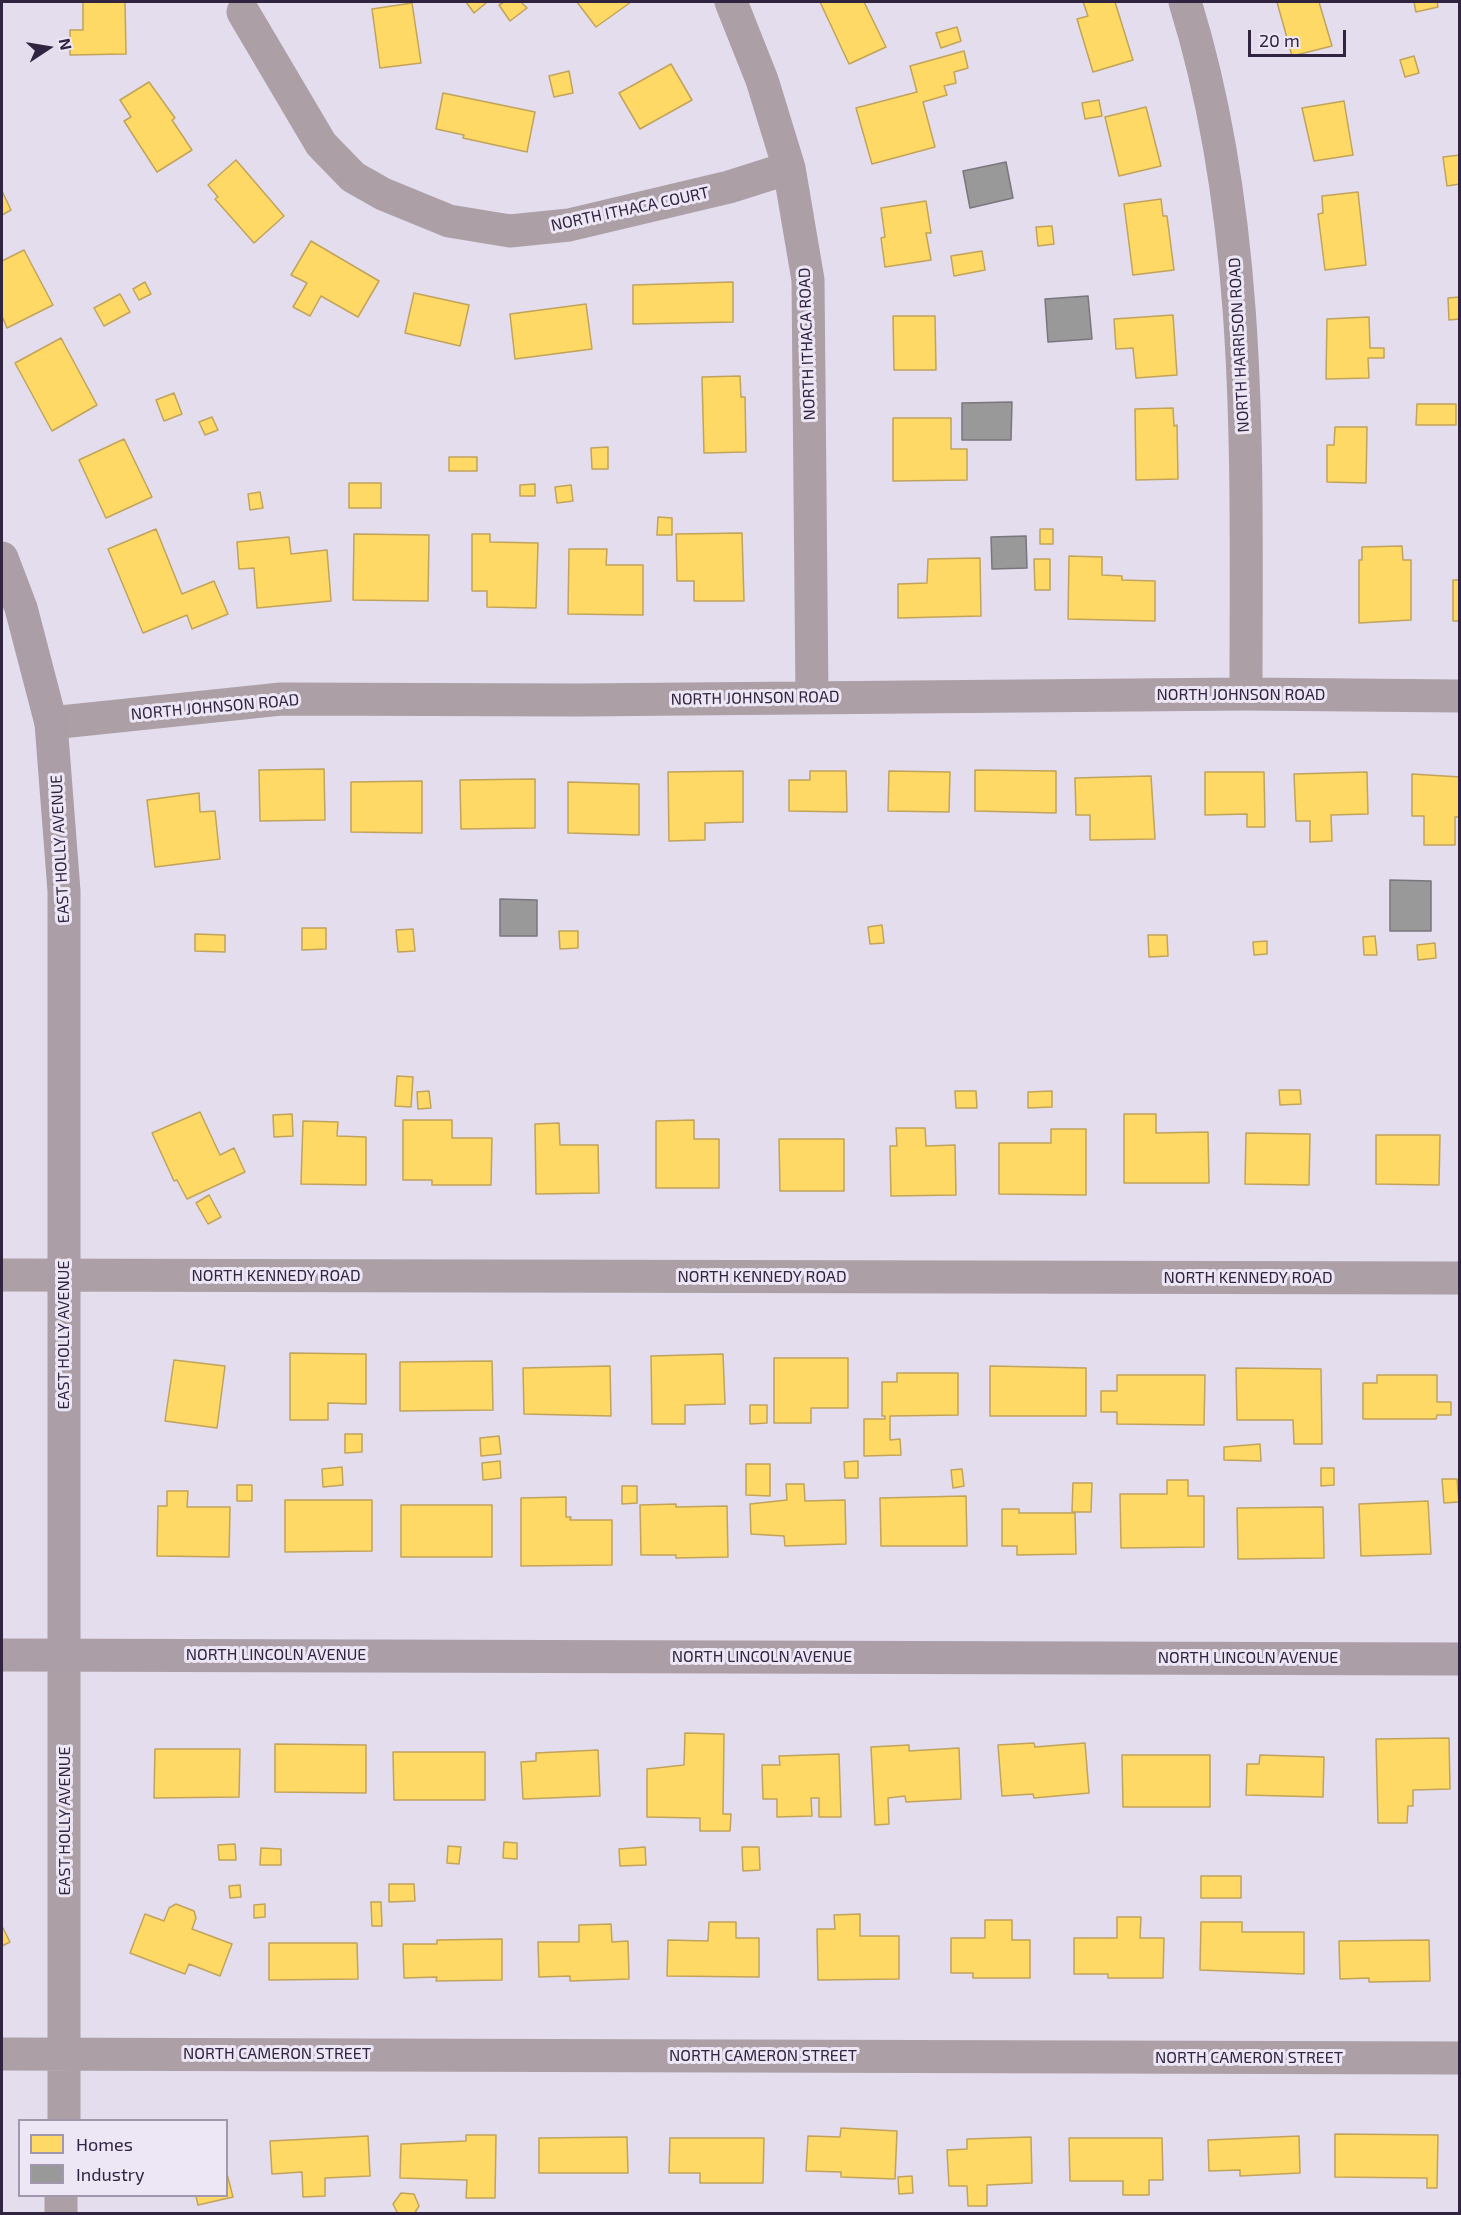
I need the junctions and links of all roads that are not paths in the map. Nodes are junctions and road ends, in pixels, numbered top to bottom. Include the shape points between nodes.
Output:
1 (731, 2) edge
2 (1185, 2) edge
3 (243, 12) dead end
4 (789, 168) junction
5 (2, 558) edge
6 (1246, 694) junction
7 (1460, 696) edge
8 (812, 698) junction
9 (51, 723) junction
10 (2, 1275) edge
11 (64, 1275) junction
12 (1460, 1278) edge
13 (2, 1654) edge
14 (64, 1654) junction
15 (1460, 1659) edge
16 (2, 2054) edge
17 (66, 2054) junction
18 (1460, 2058) edge
19 (64, 2119) edge
20 (61, 2197) edge
21 (61, 2214) edge

1 - 4 street, NORTH ITHACA ROAD via 762,80
2 - 6 street, NORTH HARRISON ROAD via 1205,65 1234,250 1244,435
3 - 4 street, NORTH ITHACA COURT via 321,144 353,177 382,194 449,221 510,231 569,225 729,187
4 - 8 street, NORTH ITHACA ROAD via 808,280
5 - 9 street, EAST HOLLY AVENUE via 21,608
6 - 7 street, NORTH JOHNSON ROAD
6 - 8 street, NORTH JOHNSON ROAD
8 - 9 street, NORTH JOHNSON ROAD via 281,699
9 - 11 street, EAST HOLLY AVENUE via 64,891
10 - 11 street, NORTH KENNEDY ROAD
11 - 12 street, NORTH KENNEDY ROAD
11 - 14 street, EAST HOLLY AVENUE
13 - 14 street, NORTH LINCOLN AVENUE
14 - 15 street, NORTH LINCOLN AVENUE
14 - 17 street, EAST HOLLY AVENUE
16 - 17 street, NORTH CAMERON STREET
17 - 18 street, NORTH CAMERON STREET
17 - 19 street, EAST HOLLY AVENUE
20 - 21 street

